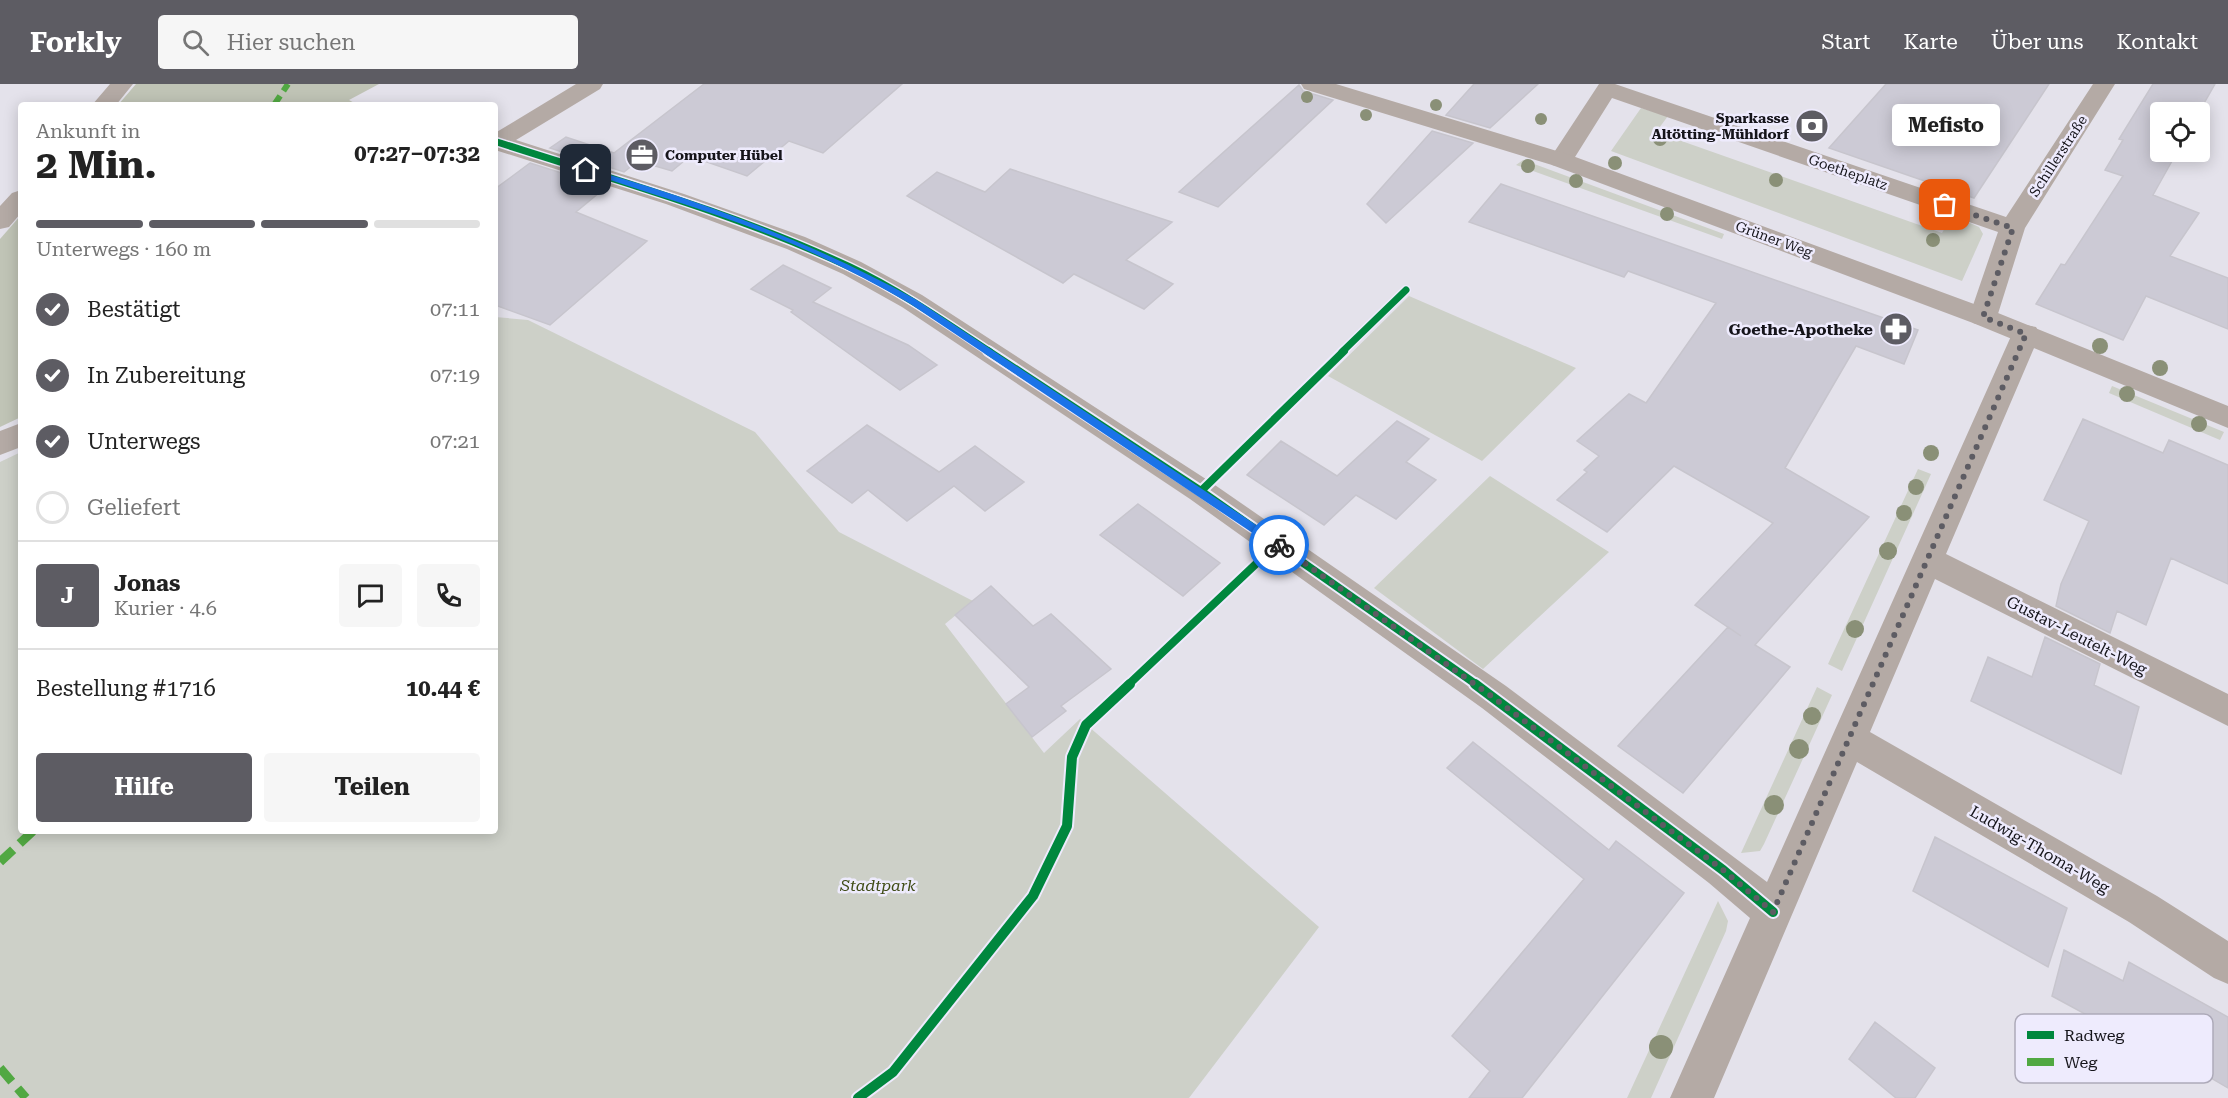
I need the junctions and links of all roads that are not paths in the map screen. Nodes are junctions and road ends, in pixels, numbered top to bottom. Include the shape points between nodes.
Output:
1 (122, 84) edge
2 (592, 84) edge
3 (1312, 84) edge
4 (2104, 84) edge
5 (107, 102) edge
6 (498, 142) edge
7 (498, 144) edge
8 (1562, 160) junction
9 (18, 201) edge
10 (0, 221) edge
11 (2013, 228) junction
12 (1983, 317) junction
13 (2026, 334) junction
14 (2228, 418) edge
15 (18, 435) edge
16 (0, 444) edge
17 (1926, 559) junction
18 (2228, 711) edge
19 (1849, 739) junction
20 (1773, 912) junction
21 (2228, 964) edge
22 (1692, 1098) edge

1 - 5 street
2 - 6 street
3 - 8 street, Grüner Weg
4 - 11 street, Schillerstraße
7 - 20 street via 776,235 852,268 912,301 1201,491 1485,691
8 - 11 street, Goetheplatz via 1607,89
8 - 12 street, Grüner Weg
9 - 10 street
11 - 12 street
12 - 13 street, Grüner Weg
13 - 14 street, Grüner Weg
13 - 17 street
15 - 16 street
17 - 18 street, Gustav-Leutelt-Weg
17 - 19 street
19 - 20 street
19 - 21 street, Ludwig-Thoma-Weg via 2143,909
20 - 22 street

